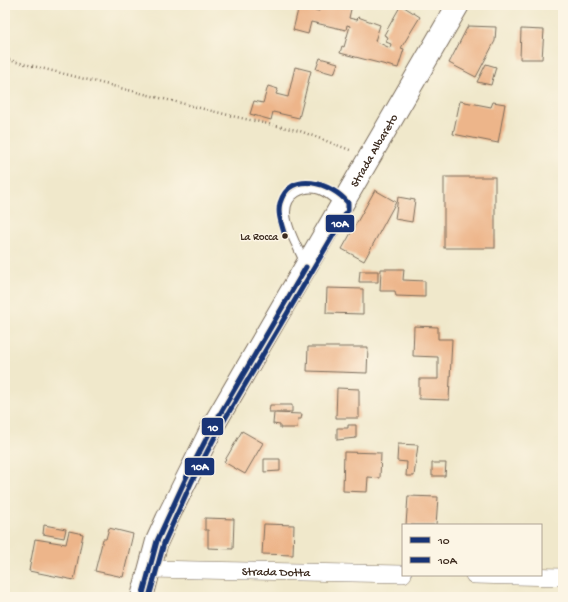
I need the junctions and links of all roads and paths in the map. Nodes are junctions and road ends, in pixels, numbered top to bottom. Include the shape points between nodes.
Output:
1 (458, 5) edge
2 (5, 59) edge
3 (371, 158) junction
4 (342, 206) junction
5 (306, 267) junction
6 (149, 568) junction
7 (402, 574) edge
8 (518, 576) edge
9 (563, 577) edge
10 (142, 597) edge

1 - 3 street, Strada Albareto
2 - 3 path via 300,131
3 - 4 street, Strada Albareto
4 - 5 street, Strada Albareto
4 - 5 lane via 328,194 310,189 293,194 286,211 287,222
5 - 6 street, Strada Albareto via 213,426 157,541
6 - 7 street, Strada Dotta
6 - 10 street, Strada Albareto
8 - 9 street

